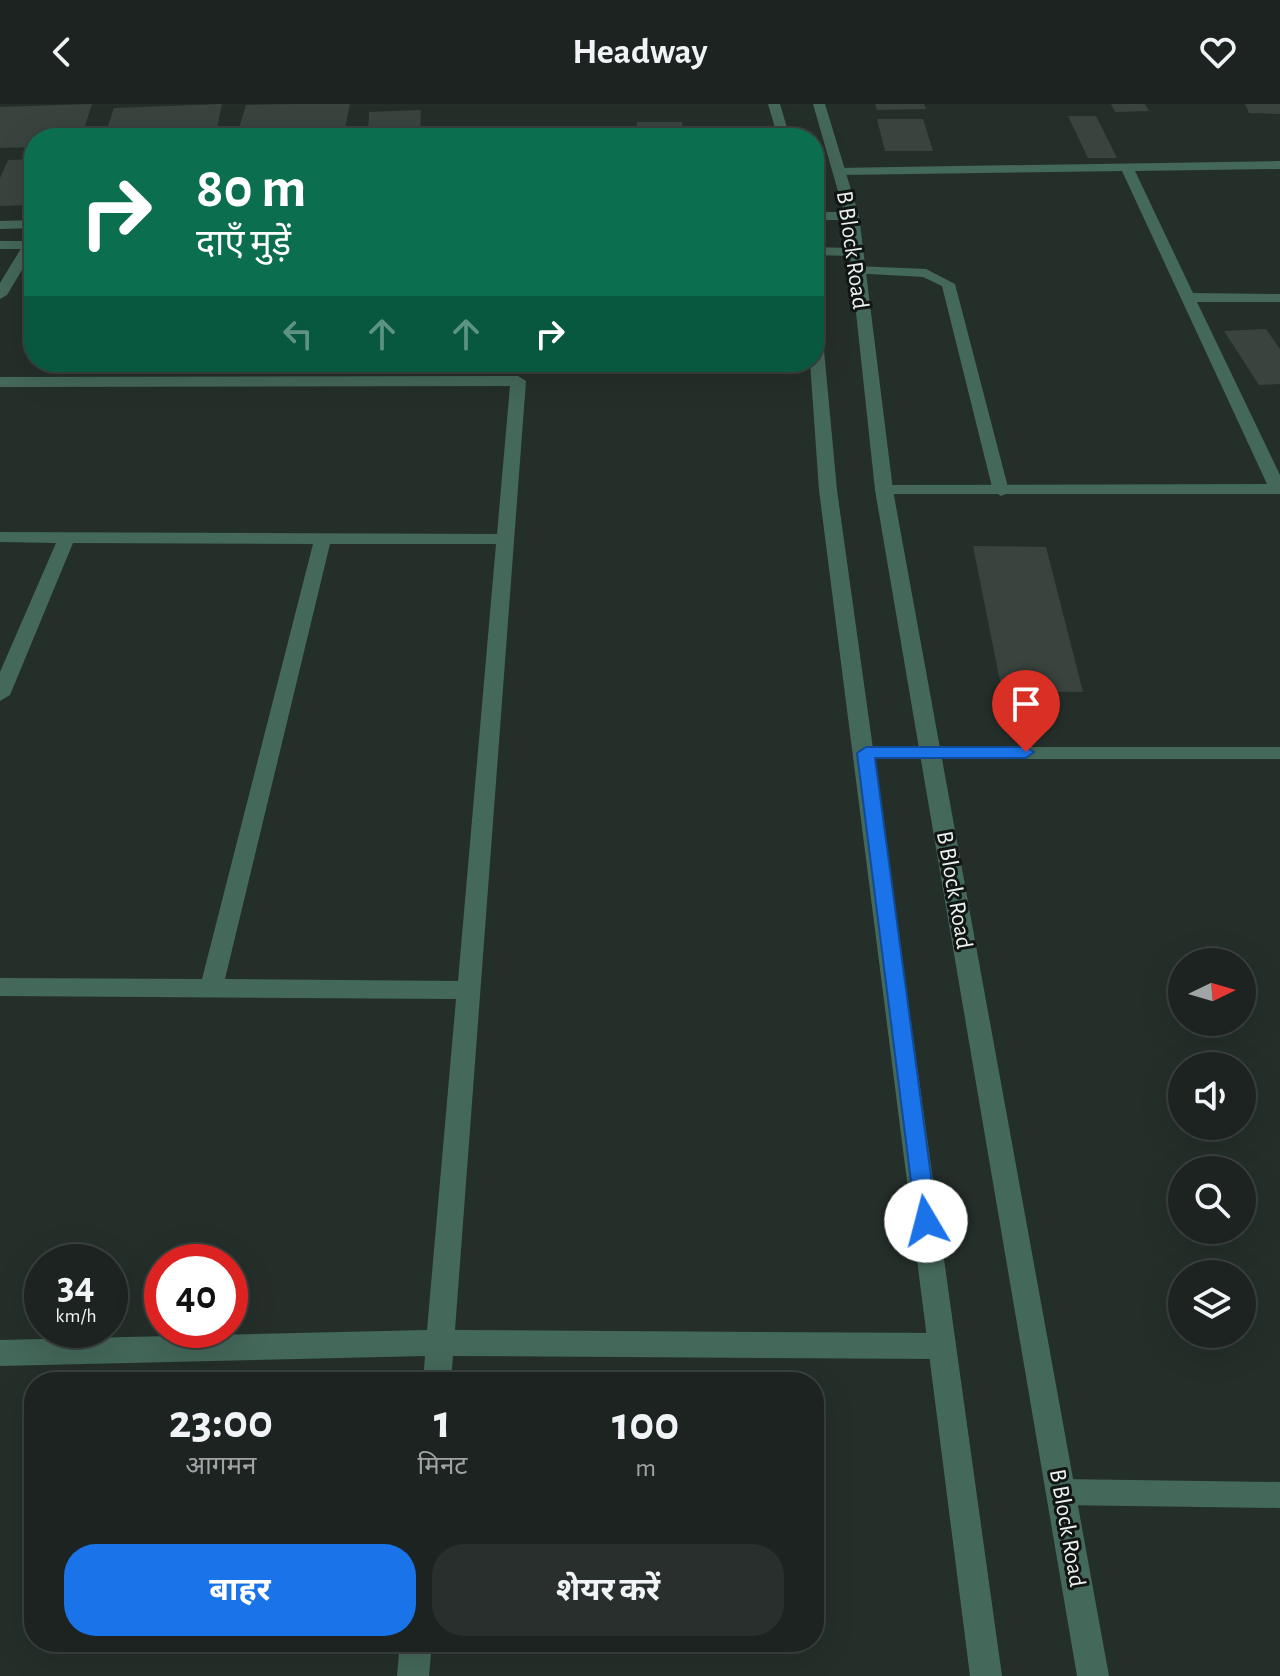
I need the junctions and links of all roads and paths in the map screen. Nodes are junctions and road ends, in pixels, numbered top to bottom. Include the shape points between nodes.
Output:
1 (774, 104) edge
2 (819, 104) edge
3 (781, 128) edge
4 (1280, 165) edge
5 (1126, 166) junction
6 (840, 171) junction
7 (824, 216) edge
8 (852, 216) junction
9 (24, 224) edge
10 (0, 225) edge
11 (0, 245) edge
12 (24, 245) edge
13 (824, 251) edge
14 (854, 252) junction
15 (24, 258) edge
16 (856, 270) junction
17 (0, 295) edge
18 (1188, 297) junction
19 (1280, 298) edge
20 (818, 372) edge
21 (0, 382) edge
22 (1279, 489) edge
23 (884, 490) junction
24 (1001, 491) junction
25 (0, 537) edge
26 (67, 537) junction
27 (323, 538) junction
28 (505, 539) junction
29 (0, 695) edge
30 (930, 752) junction
31 (866, 753) junction
32 (1280, 753) edge
33 (0, 987) edge
34 (211, 989) junction
35 (469, 990) junction
36 (440, 1343) junction
37 (942, 1346) junction
38 (0, 1353) edge
39 (438, 1372) edge
40 (1060, 1492) junction
41 (1280, 1495) edge
42 (415, 1652) edge
43 (413, 1676) edge
44 (986, 1676) edge
45 (1093, 1676) edge

1 - 3 street
2 - 6 street, B Block Road
4 - 5 street
5 - 6 street
5 - 18 street
6 - 8 street, B Block Road
7 - 8 street
8 - 14 street, B Block Road
9 - 10 street
11 - 12 street
13 - 14 street
14 - 16 street, B Block Road
15 - 17 street
16 - 23 street, B Block Road
16 - 24 lane via 926,273 948,284
18 - 19 street
18 - 22 street
20 - 31 street, B Block Road via 828,490
21 - 28 street via 518,381
22 - 24 street
23 - 24 street
23 - 30 street, B Block Road
25 - 26 street
26 - 27 street
26 - 29 street
27 - 28 street
27 - 34 street
28 - 35 street
30 - 31 lane
30 - 32 lane
30 - 40 street, B Block Road
31 - 37 street, B Block Road
33 - 34 street
34 - 35 street
35 - 36 street
36 - 37 street
36 - 38 street
36 - 39 street
37 - 44 street, B Block Road
40 - 41 lane
40 - 45 street, B Block Road
42 - 43 street

